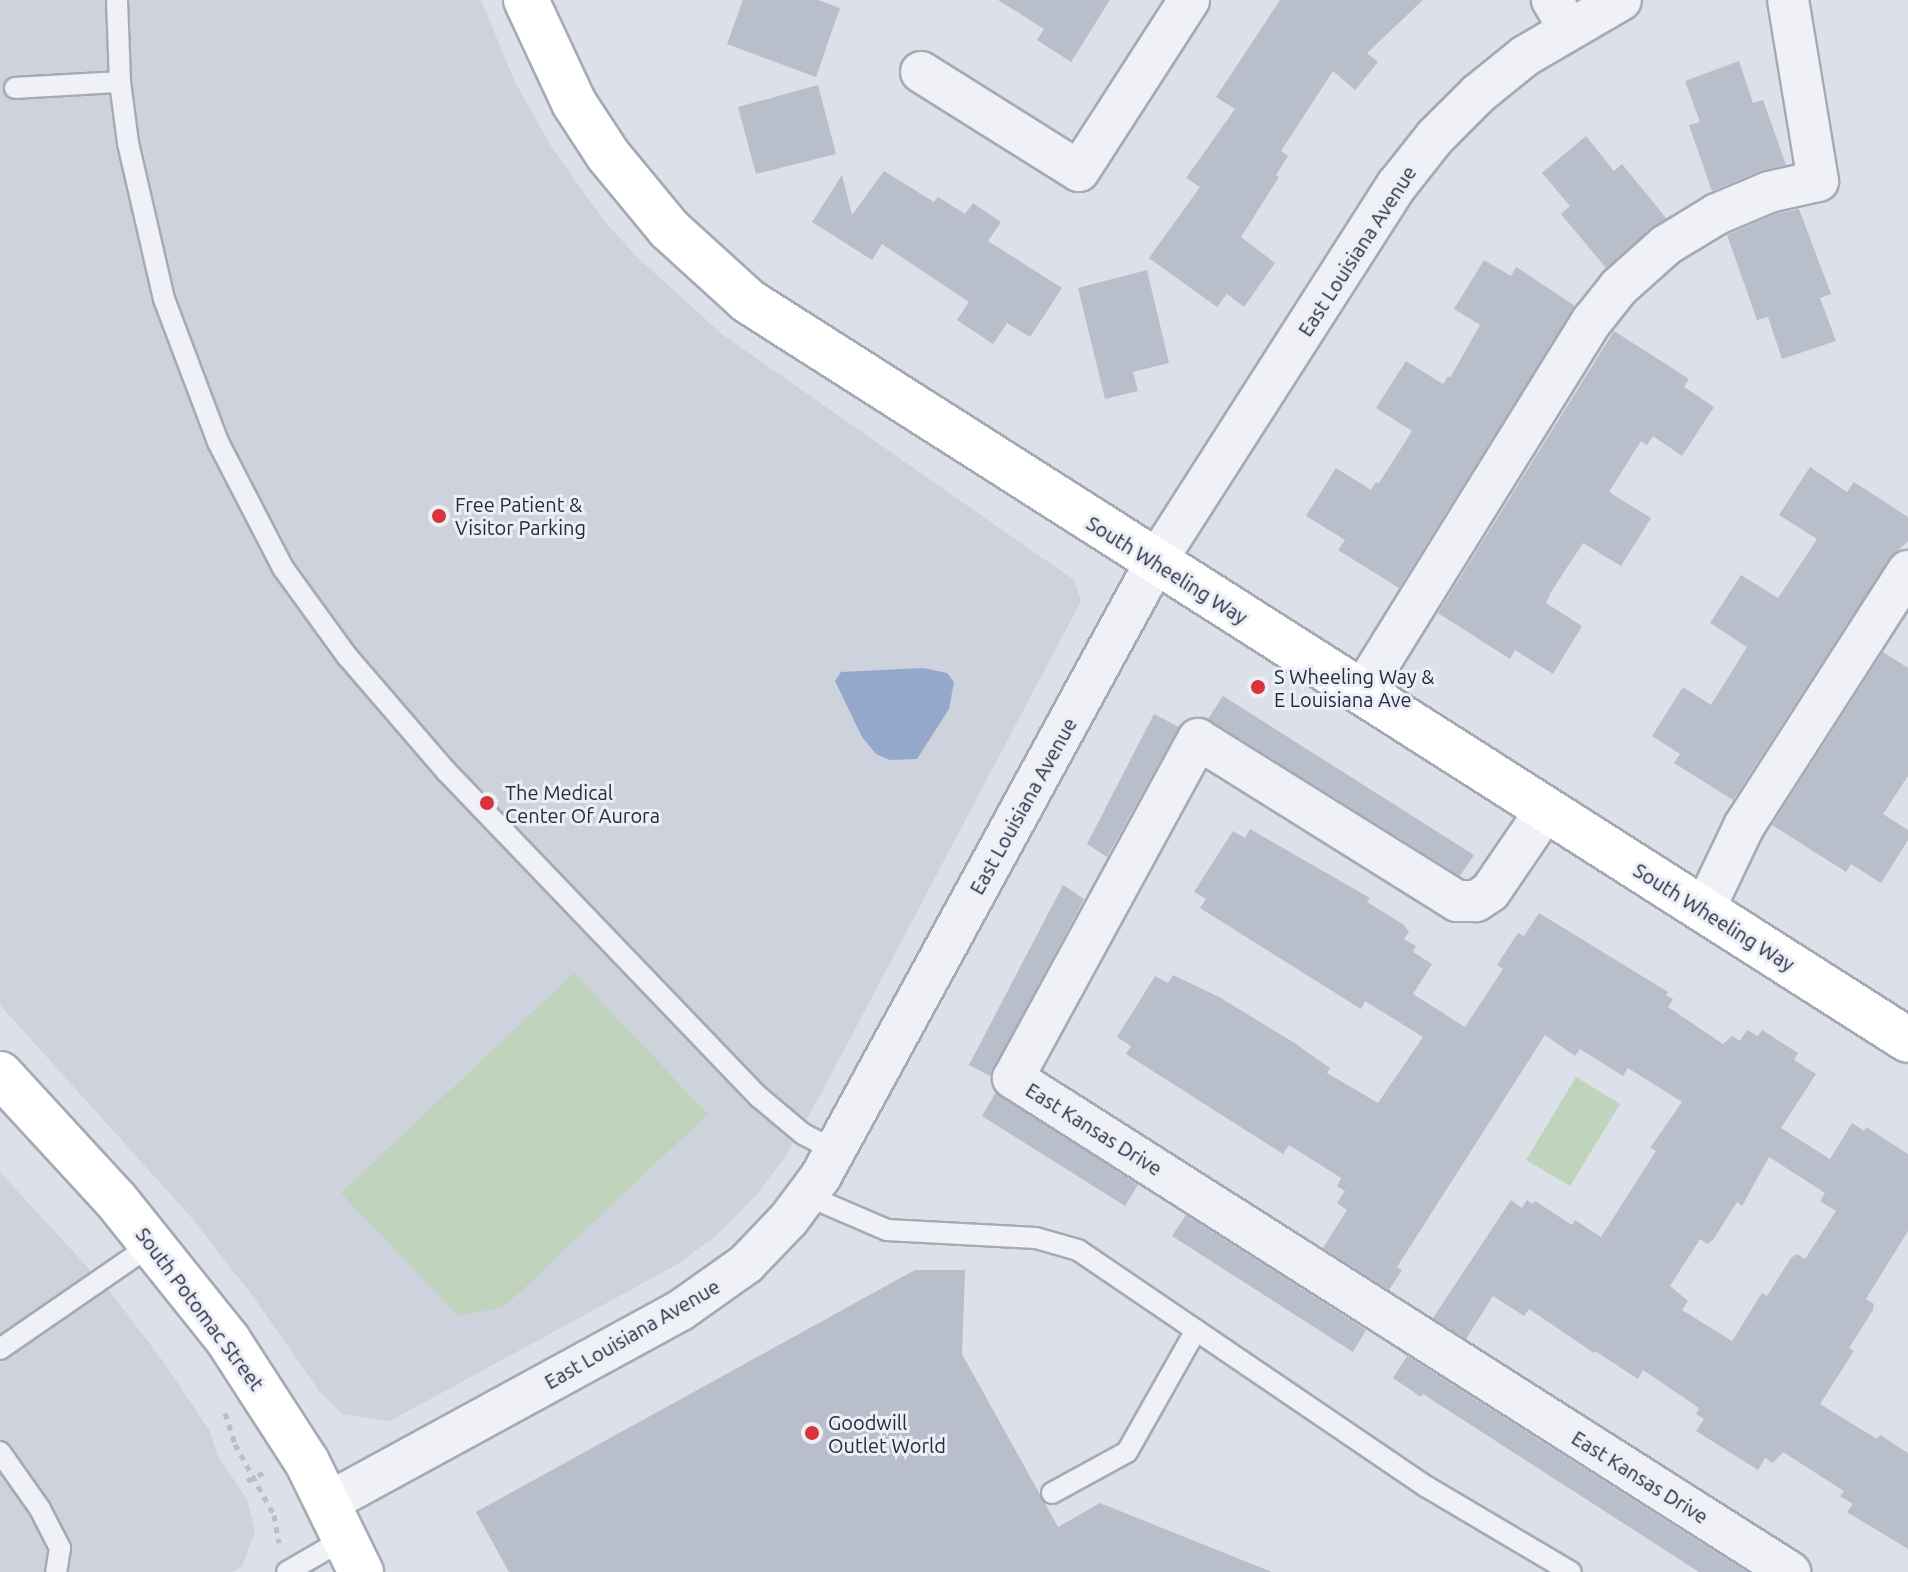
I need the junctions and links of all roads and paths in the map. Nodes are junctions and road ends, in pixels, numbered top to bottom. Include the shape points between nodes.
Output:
1 (117, 0) edge
2 (526, 0) edge
3 (1189, 0) edge
4 (1621, 0) edge
5 (1788, 0) edge
6 (1560, 14) edge
7 (921, 72) dead end
8 (120, 82) junction
9 (15, 88) dead end
10 (1155, 563) junction
11 (1908, 571) edge
12 (1361, 693) junction
13 (1546, 810) junction
14 (1704, 910) junction
15 (1908, 1040) edge
16 (0, 1074) edge
17 (835, 1150) junction
18 (808, 1196) junction
19 (152, 1244) junction
20 (1196, 1330) junction
21 (0, 1349) edge
22 (221, 1401) dead end
23 (0, 1452) edge
24 (265, 1472) dead end
25 (255, 1477) junction
26 (247, 1481) dead end
27 (1052, 1493) dead end
28 (345, 1537) edge
29 (275, 1549) dead end
30 (56, 1572) edge
31 (287, 1572) edge
32 (1571, 1572) edge
33 (1790, 1572) edge

1 - 8 lane
2 - 10 street, South Wheeling Way via 574,103 608,155 650,209 714,273 765,313
3 - 7 street via 1079,171
4 - 6 street, East Louisiana Avenue
5 - 12 street via 1818,181 1769,192 1717,214 1666,245 1619,287 1592,321
6 - 10 street, East Louisiana Avenue via 1525,56 1435,137 1397,185
8 - 9 lane
8 - 17 lane via 134,182 182,355 258,525 312,613 446,771 759,1097 803,1134
10 - 12 street, South Wheeling Way
10 - 17 street, East Louisiana Avenue
11 - 14 street via 1744,826
12 - 13 street, South Wheeling Way
13 - 14 street, South Wheeling Way
13 - 33 street, East Kansas Drive via 1490,892 1476,901 1457,901 1198,739 1013,1078
14 - 15 street, South Wheeling Way
16 - 19 street, South Potomac Street
17 - 18 street, East Louisiana Avenue
18 - 20 lane via 887,1230 1065,1244
18 - 28 street, East Louisiana Avenue via 763,1248 701,1298
19 - 21 lane
19 - 28 street, South Potomac Street via 228,1340
20 - 27 lane via 1127,1452
20 - 32 lane via 1427,1487
22 - 25 path via 235,1444
23 - 30 lane via 60,1548
24 - 25 path
25 - 26 path
25 - 29 path via 279,1526
28 - 31 lane

